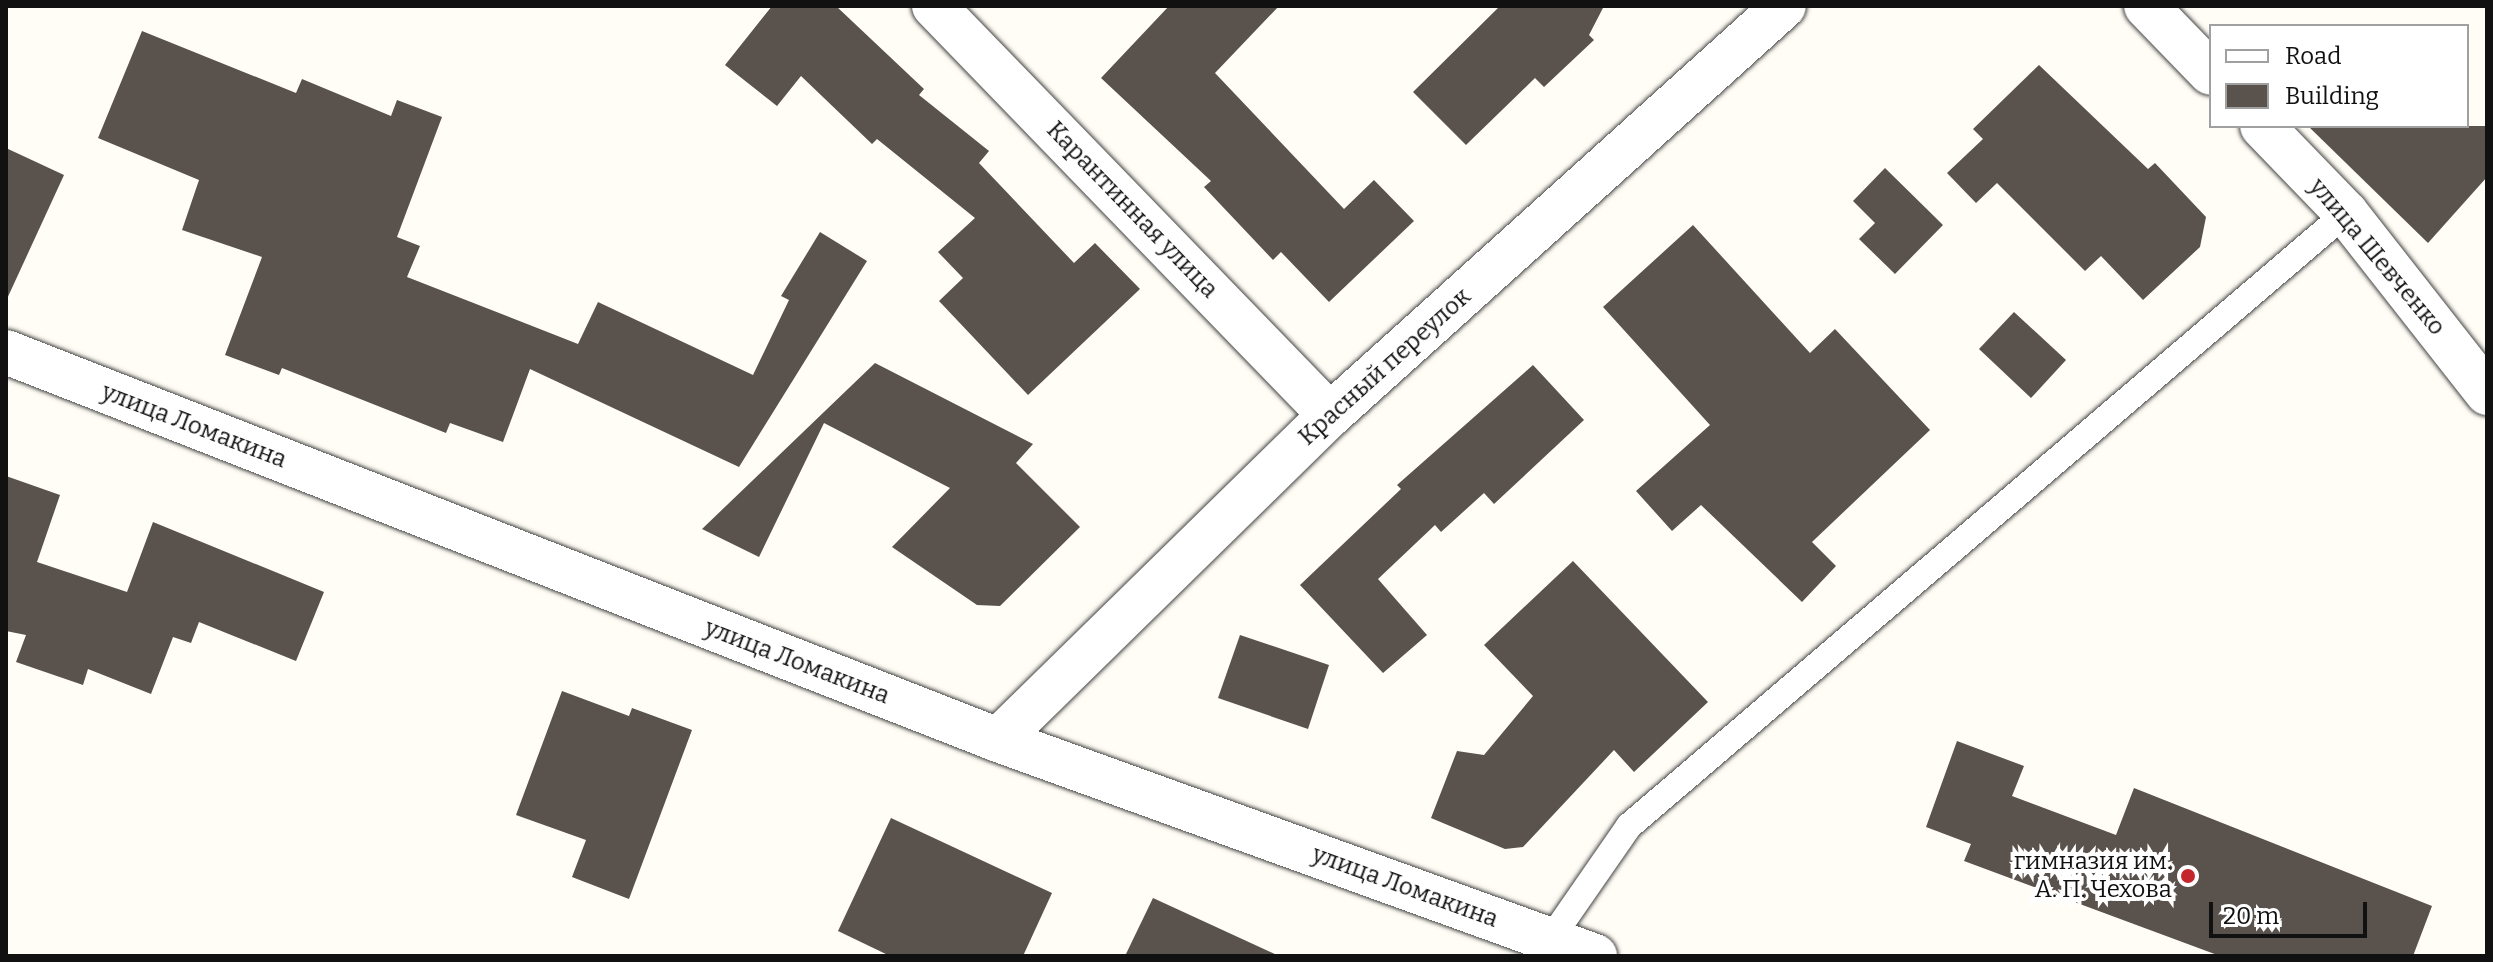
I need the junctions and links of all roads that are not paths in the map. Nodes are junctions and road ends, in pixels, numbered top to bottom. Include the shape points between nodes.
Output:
1 (934, 6) edge
2 (1784, 6) edge
3 (2146, 6) edge
4 (2209, 71) edge
5 (2264, 128) edge
6 (2346, 213) junction
7 (6, 352) edge
8 (2487, 393) edge
9 (1330, 415) junction
10 (998, 740) junction
11 (1550, 940) junction
12 (1595, 956) edge

1 - 9 street, Карантинная улица
2 - 9 street, Красный переулок
3 - 4 street
5 - 6 street, улица Шевченко
6 - 8 street, улица Шевченко
6 - 11 lane via 1629,826
7 - 10 street, улица Ломакина
9 - 10 street, Красный переулок
10 - 11 street, улица Ломакина
11 - 12 street, улица Ломакина

